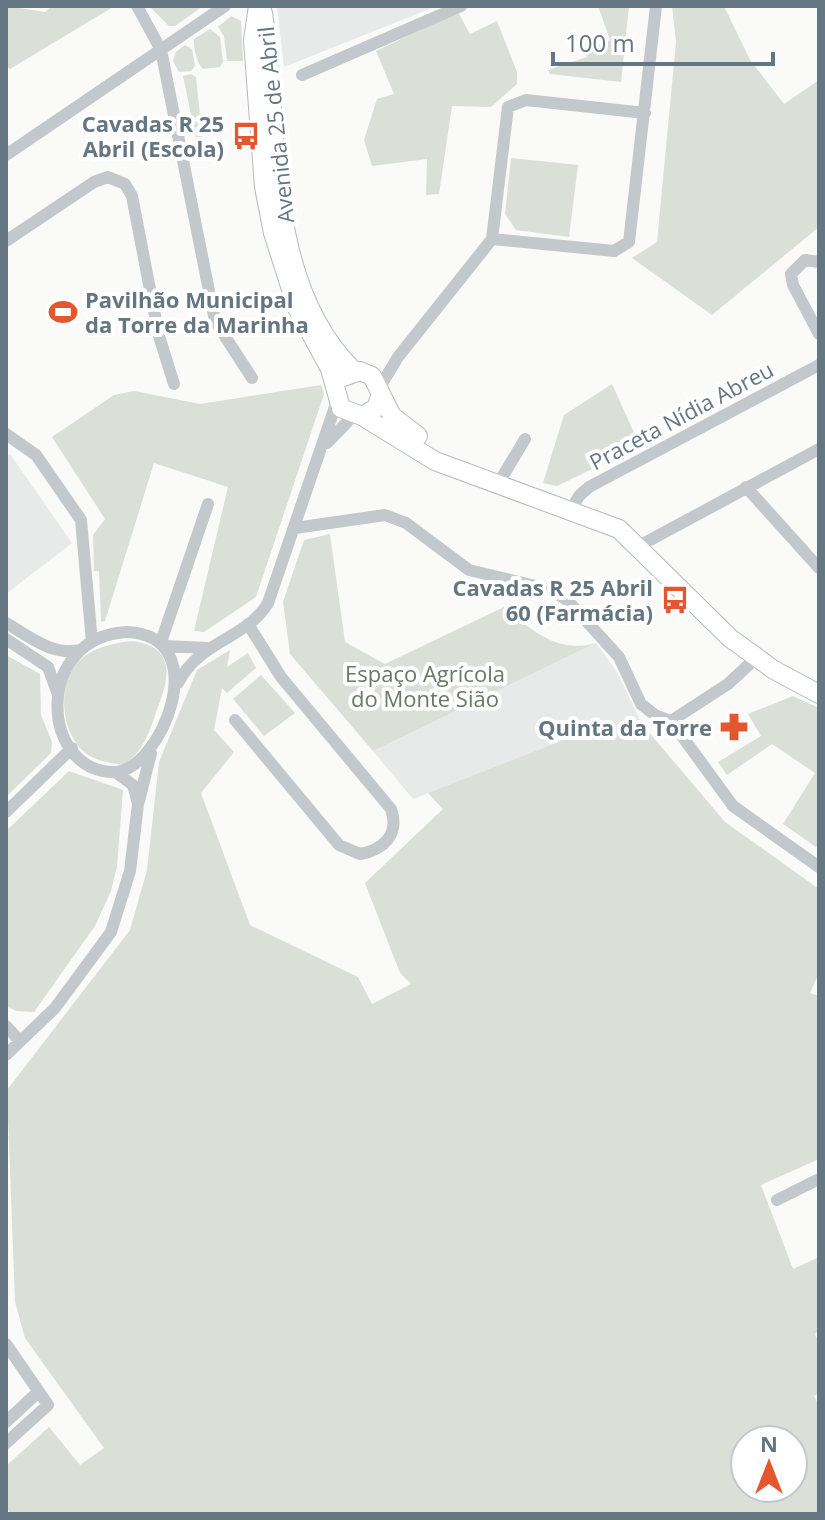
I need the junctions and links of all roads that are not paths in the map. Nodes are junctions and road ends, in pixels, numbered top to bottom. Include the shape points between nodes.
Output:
1 (137, 6) edge
2 (225, 6) edge
3 (260, 6) edge
4 (461, 6) edge
5 (656, 6) edge
6 (161, 50) junction
7 (302, 75) dead end
8 (645, 113) junction
9 (6, 155) edge
10 (492, 239) junction
11 (6, 241) edge
12 (819, 262) edge
13 (819, 334) edge
14 (398, 357) junction
15 (819, 365) edge
16 (357, 371) junction
17 (252, 378) dead end
18 (174, 384) dead end
19 (381, 390) junction
20 (336, 397) junction
21 (358, 415) junction
22 (6, 434) edge
23 (525, 439) dead end
24 (323, 449) junction
25 (819, 449) edge
26 (477, 475) junction
27 (498, 484) junction
28 (746, 487) junction
29 (208, 504) dead end
30 (571, 510) junction
31 (295, 528) junction
32 (639, 546) junction
33 (819, 568) edge
34 (6, 623) edge
35 (248, 624) junction
36 (6, 639) edge
37 (92, 642) junction
38 (162, 644) junction
39 (207, 648) junction
40 (81, 650) junction
41 (756, 658) junction
42 (174, 691) junction
43 (57, 693) junction
44 (819, 694) edge
45 (235, 720) dead end
46 (671, 721) junction
47 (152, 747) junction
48 (72, 748) junction
49 (114, 772) junction
50 (138, 804) junction
51 (6, 812) edge
52 (819, 867) edge
53 (6, 1026) edge
54 (19, 1040) junction
55 (6, 1055) edge
56 (819, 1179) edge
57 (777, 1200) dead end
58 (6, 1344) edge
59 (37, 1393) junction
60 (6, 1422) edge
61 (6, 1443) edge

1 - 6 street
2 - 6 street
3 - 16 main road, Avenida 25 de Abril via 285,230 312,308 342,360
3 - 20 main road, Avenida 25 de Abril via 253,40 264,187 297,308 330,369
4 - 7 street
5 - 8 street
6 - 9 street
6 - 17 street via 215,321
8 - 10 street via 632,236 624,247 614,251
8 - 10 street via 526,100 512,103 505,113
10 - 14 street
11 - 18 street via 94,182 108,177 125,184
12 - 13 street via 805,260 791,274
14 - 16 street
14 - 19 street
15 - 30 street, Praceta Nídia Abreu via 589,487
16 - 19 main road via 372,376
16 - 20 main road via 343,377
19 - 21 main road via 376,408
19 - 26 main road via 392,416
20 - 21 main road
20 - 24 street
21 - 24 street
21 - 26 main road via 435,461
22 - 37 street via 36,455 81,520
23 - 27 street
24 - 31 street
25 - 28 street
26 - 27 main road
27 - 30 main road
28 - 32 street
28 - 33 street
29 - 38 street
30 - 32 main road via 619,529
31 - 35 street via 268,603
31 - 46 street via 385,515 406,523 469,570 552,590 619,657 641,704
32 - 41 main road via 708,618
34 - 40 street via 53,650
35 - 39 street
35 - 45 street via 281,677 391,809 395,824 388,840 381,848 360,854 339,845
36 - 43 street via 48,667
37 - 38 street via 127,632
37 - 40 street
38 - 39 street
38 - 42 street via 175,667
39 - 42 street
40 - 43 street via 66,668
41 - 44 main road
41 - 46 street via 728,684
42 - 47 street
43 - 48 street via 58,721
46 - 52 street via 733,806
47 - 49 street via 137,765
47 - 50 street
48 - 49 street via 92,766
48 - 51 street
49 - 50 street via 133,785
50 - 54 street via 130,871 111,932 55,1008
53 - 54 street
54 - 55 street
56 - 57 street
58 - 59 street
59 - 60 street
59 - 61 street via 48,1405

